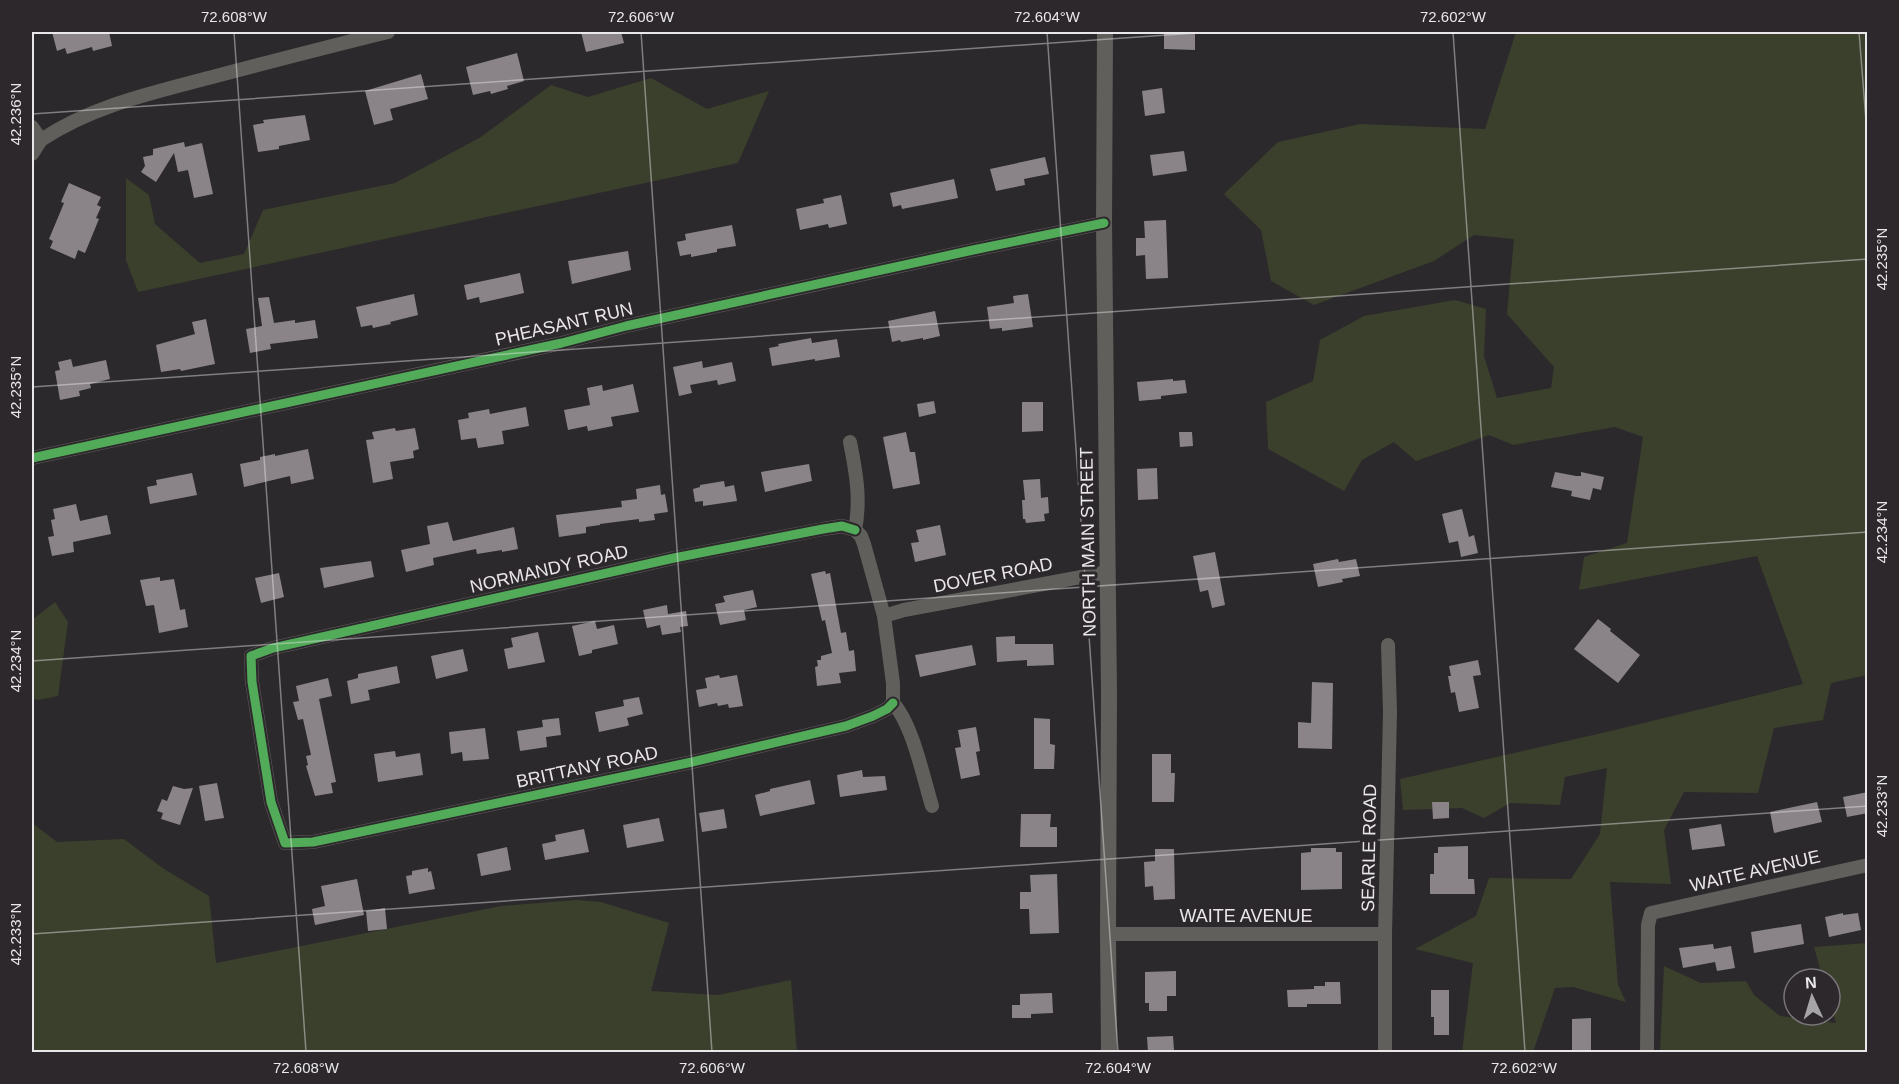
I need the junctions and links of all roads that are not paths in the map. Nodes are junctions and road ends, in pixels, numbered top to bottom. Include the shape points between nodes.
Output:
1 (388, 32) edge
2 (1105, 32) edge
3 (32, 127) edge
4 (41, 140) junction
5 (32, 154) edge
6 (1104, 224) junction
7 (850, 442) dead end
8 (32, 458) edge
9 (855, 530) junction
10 (1108, 572) junction
11 (884, 616) junction
12 (1388, 645) dead end
13 (893, 703) junction
14 (932, 806) dead end
15 (284, 841) joint
16 (1868, 864) edge
17 (1108, 934) junction
18 (1385, 934) junction
19 (1109, 1053) edge
20 (1385, 1053) edge
21 (1647, 1053) edge

1 - 4 street via 96,110 64,124
2 - 6 street, NORTH MAIN STREET
3 - 4 street
4 - 5 street
6 - 8 street, PHEASANT RUN
6 - 10 street, NORTH MAIN STREET
7 - 9 street via 858,488
9 - 11 street via 864,544
9 - 15 street, NORMANDY ROAD via 842,526 823,528 674,558 251,656 271,802
10 - 11 street, DOVER ROAD
10 - 17 street, NORTH MAIN STREET
11 - 13 street
12 - 18 street, SEARLE ROAD
13 - 14 street via 907,725
13 - 15 street, BRITTANY ROAD via 846,726 692,762 349,836 294,844
16 - 21 street, WAITE AVENUE via 1651,913
17 - 18 street, WAITE AVENUE
17 - 19 street, NORTH MAIN STREET
18 - 20 street, SEARLE ROAD

